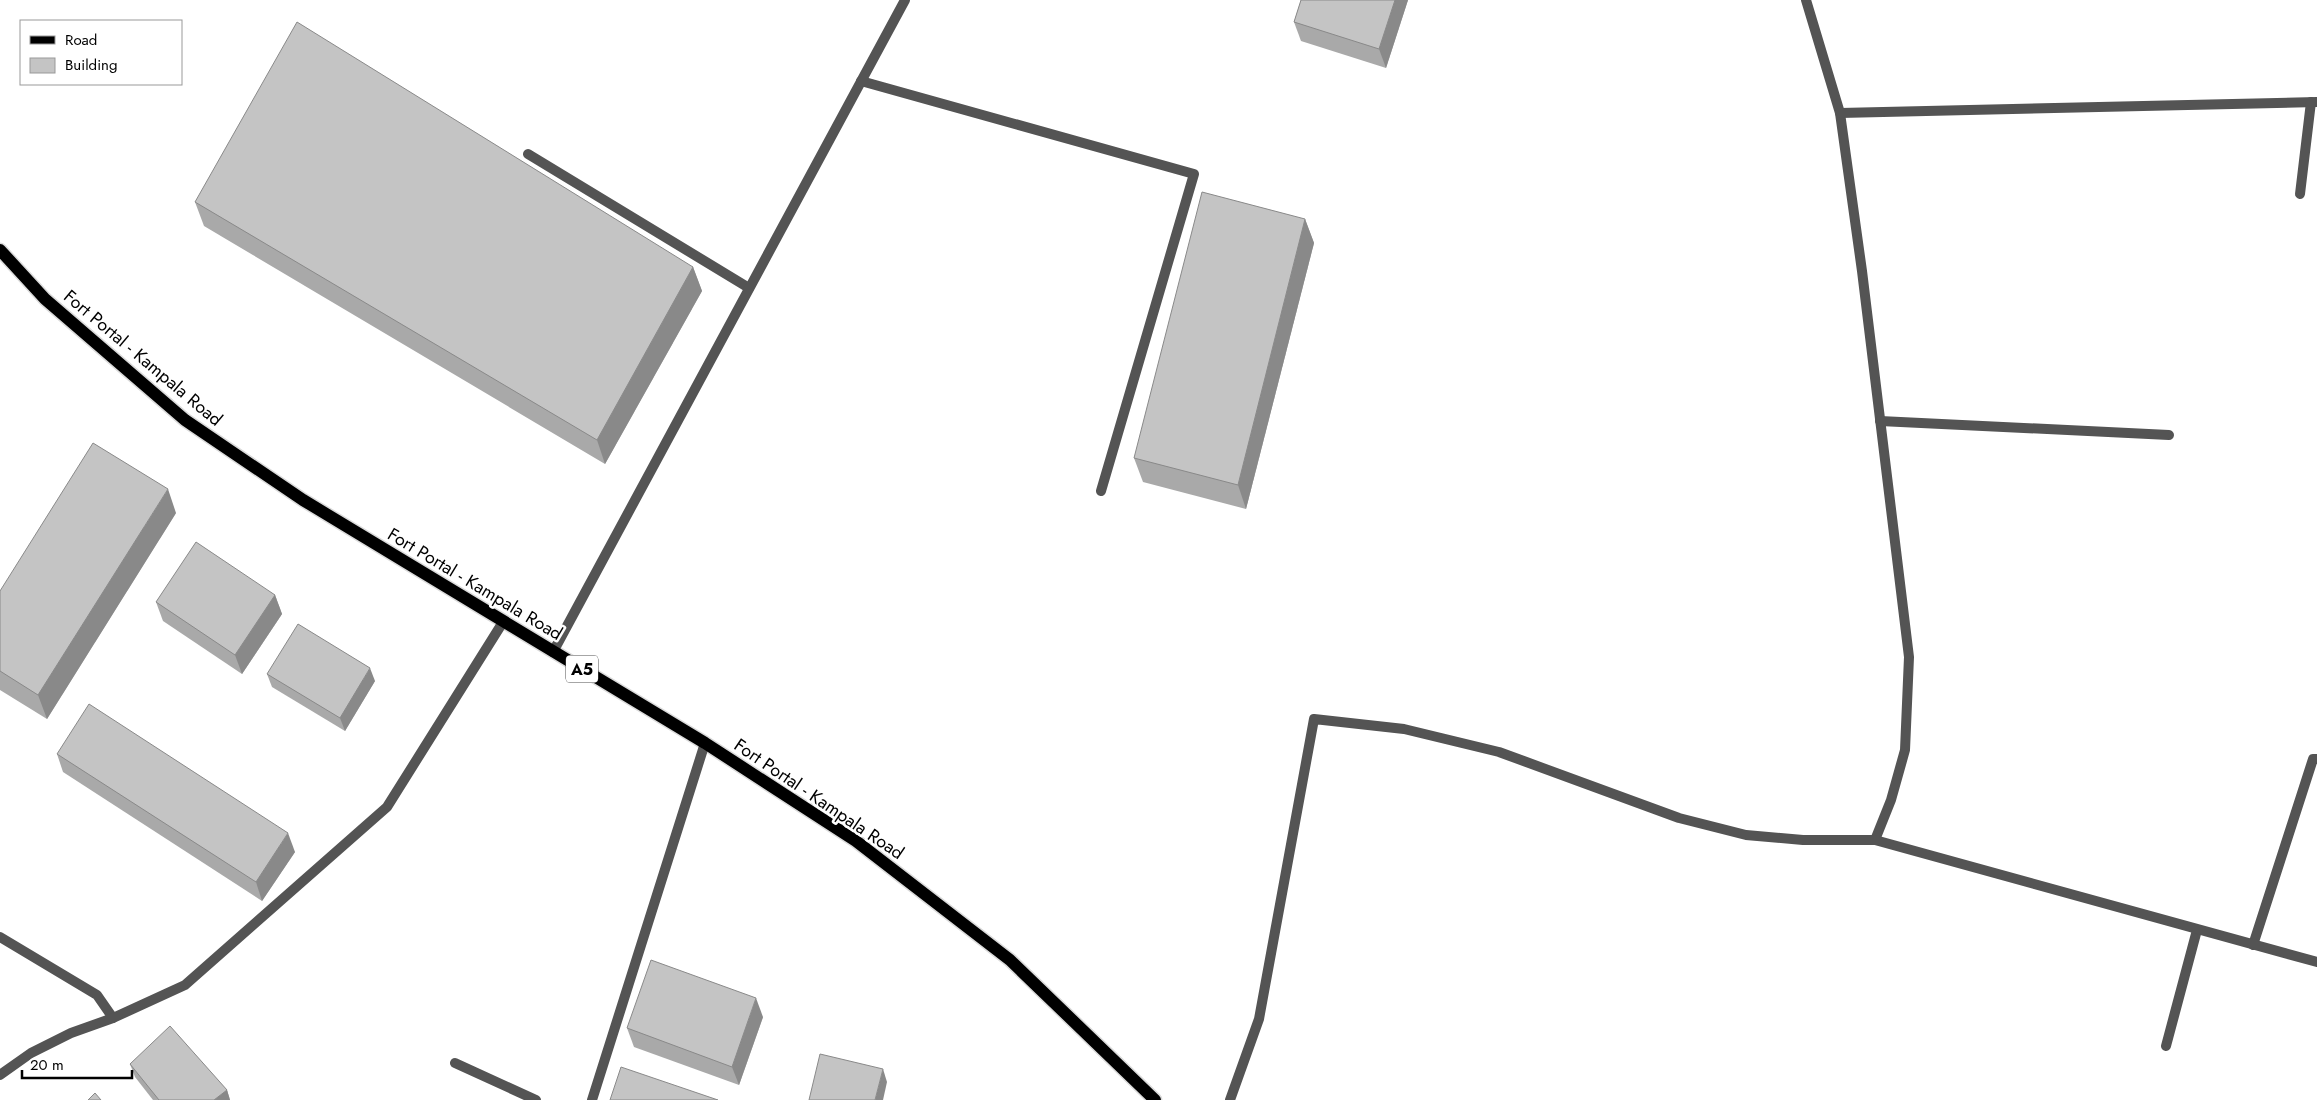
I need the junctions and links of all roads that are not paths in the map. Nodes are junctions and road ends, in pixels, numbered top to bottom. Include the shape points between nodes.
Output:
1 (906, 0) edge
2 (1806, 0) edge
3 (861, 81) junction
4 (2314, 102) edge
5 (1840, 114) junction
6 (528, 154) dead end
7 (2300, 194) dead end
8 (0, 250) edge
9 (749, 288) junction
10 (1880, 421) junction
11 (2169, 435) dead end
12 (1102, 491) dead end
13 (503, 622) junction
14 (553, 652) junction
15 (705, 743) junction
16 (2317, 758) edge
17 (1875, 840) junction
18 (2197, 930) junction
19 (0, 937) edge
20 (2253, 945) junction
21 (2317, 962) edge
22 (112, 1018) junction
23 (2166, 1046) dead end
24 (455, 1063) dead end
25 (0, 1075) edge
26 (536, 1100) edge
27 (592, 1100) edge
28 (1155, 1100) edge
29 (1230, 1100) edge

1 - 3 street
2 - 5 street
3 - 9 street
3 - 12 street via 1194,174
4 - 5 street
4 - 7 street
5 - 10 street
6 - 9 street
8 - 13 main road, Fort Portal - Kampala Road / A5 via 45,299 185,420 303,500
9 - 14 street
10 - 11 street
10 - 17 street via 1909,657 1905,750 1891,800
13 - 14 main road, Fort Portal - Kampala Road / A5
13 - 22 street via 387,807 185,985
14 - 15 main road, Fort Portal - Kampala Road / A5
15 - 27 street
15 - 28 main road, Fort Portal - Kampala Road / A5 via 856,840 1010,960
16 - 20 street via 2313,759
17 - 18 street
17 - 29 street via 1746,836 1679,818 1499,752 1404,729 1314,719 1259,1020
18 - 20 street
18 - 23 street
19 - 22 street via 98,995
20 - 21 street
22 - 25 street via 39,1048
24 - 26 street

